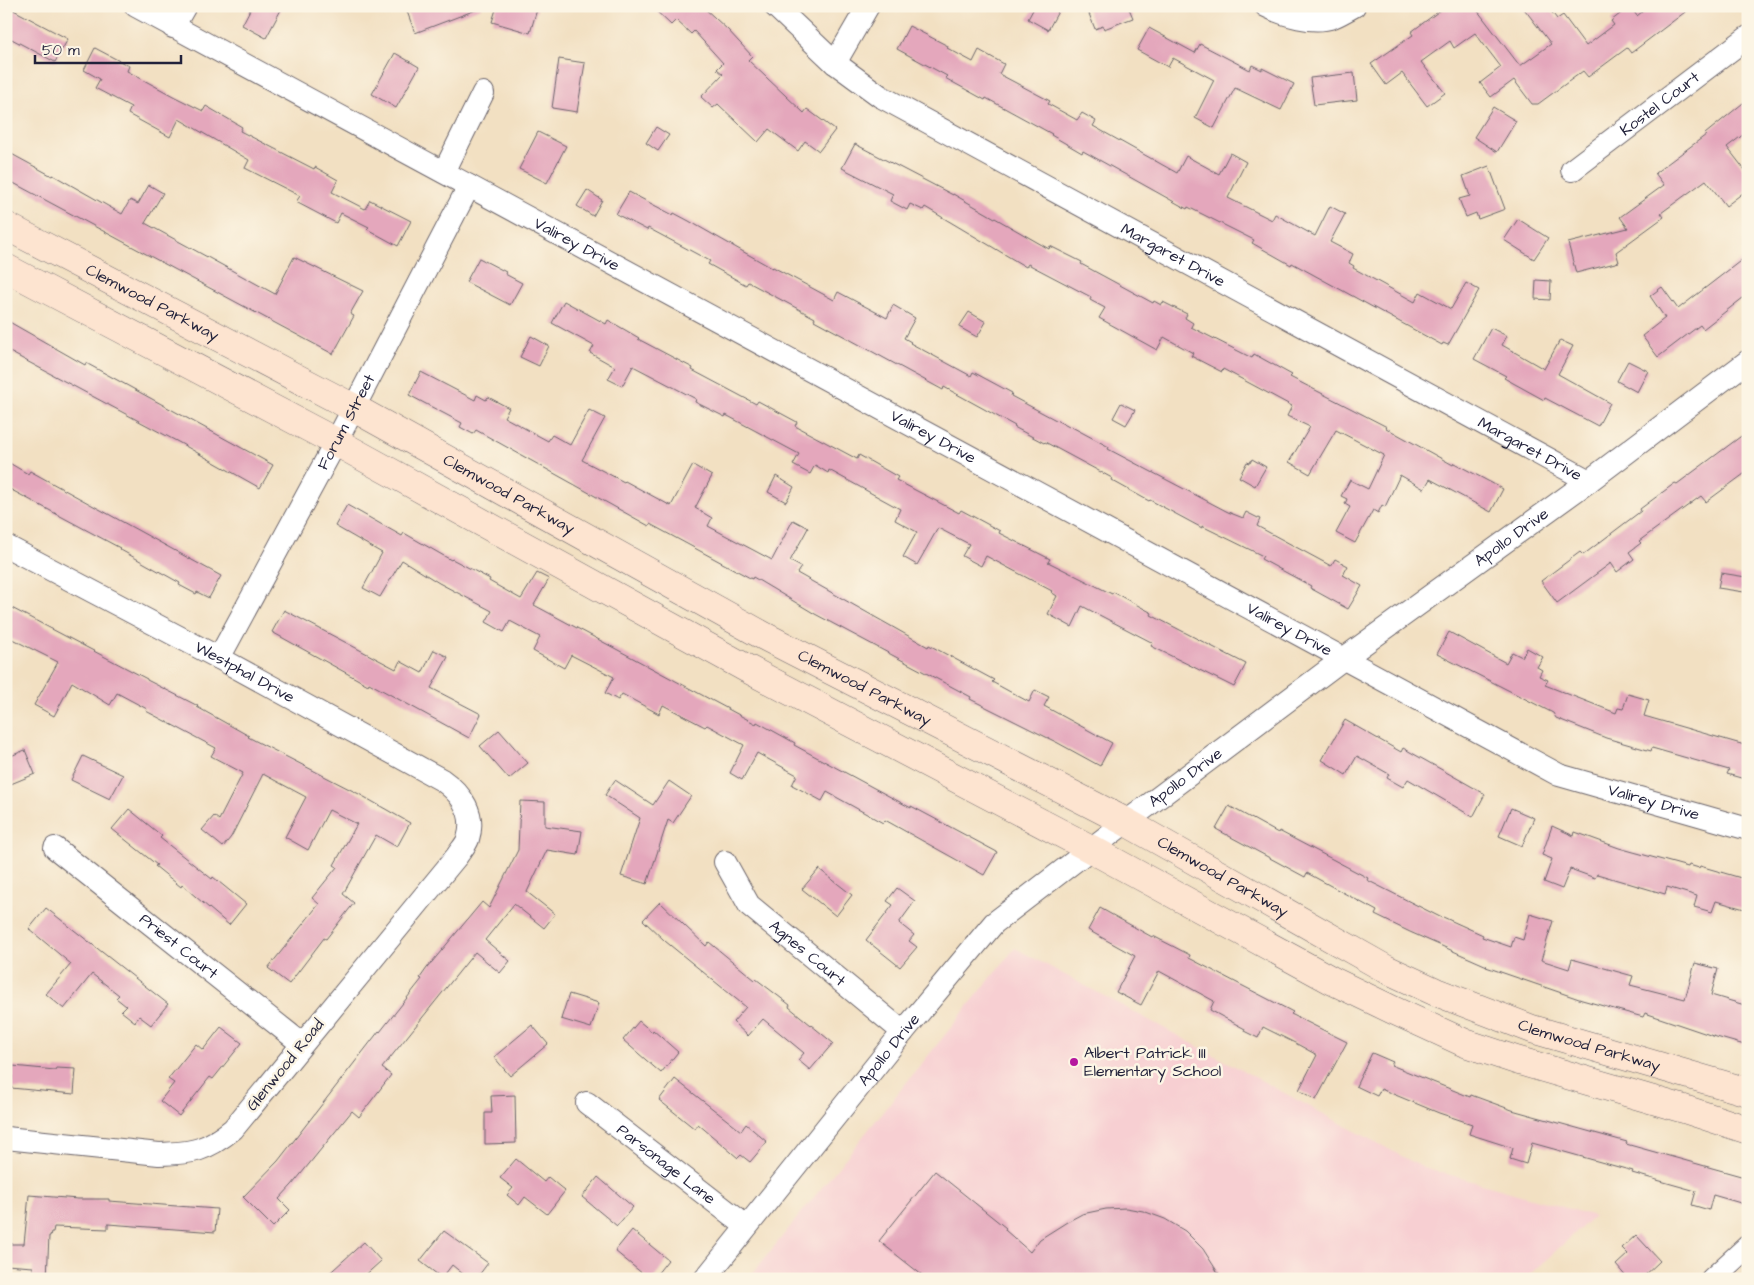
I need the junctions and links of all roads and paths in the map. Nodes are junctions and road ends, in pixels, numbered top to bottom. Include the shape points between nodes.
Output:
1 (136, 6) edge
2 (185, 6) edge
3 (776, 6) edge
4 (868, 6) edge
5 (1266, 6) edge
6 (1354, 6) edge
7 (174, 27) junction
8 (1748, 37) edge
9 (834, 63) junction
10 (483, 93) dead end
11 (1572, 170) dead end
12 (444, 172) junction
13 (469, 186) junction
14 (6, 226) edge
15 (6, 268) edge
16 (1748, 361) edge
17 (354, 408) junction
18 (336, 442) junction
19 (1588, 481) junction
20 (6, 546) edge
21 (219, 658) junction
22 (1343, 659) junction
23 (469, 813) joint
24 (1126, 822) junction
25 (1748, 829) edge
26 (55, 848) dead end
27 (1091, 849) junction
28 (725, 862) dead end
29 (903, 1032) junction
30 (302, 1044) junction
31 (1748, 1092) edge
32 (587, 1103) dead end
33 (1748, 1130) edge
34 (6, 1138) edge
35 (746, 1226) junction
36 (1748, 1246) edge
37 (705, 1279) edge
38 (1712, 1279) edge

1 - 7 street, Valirey Drive
2 - 7 street
3 - 9 street, Margaret Drive
4 - 9 street
5 - 6 street via 1304,19 1331,18
7 - 12 street, Valirey Drive
8 - 11 street, Kostel Court
9 - 19 street, Margaret Drive via 880,96
10 - 12 street
12 - 13 street, Valirey Drive
13 - 17 street, Forum Street
13 - 22 street, Valirey Drive
14 - 17 street, Clemwood Parkway
15 - 18 street
16 - 19 street, Apollo Drive
17 - 18 street, Forum Street
17 - 24 street, Clemwood Parkway via 764,636
18 - 21 street, Forum Street
18 - 27 street via 746,668
19 - 22 street, Apollo Drive
20 - 21 street, Westphal Drive
21 - 23 street, Westphal Drive via 442,780 460,794
22 - 24 street, Apollo Drive
22 - 25 street, Valirey Drive via 1559,775
23 - 30 street, Glenwood Road via 468,839 457,856
24 - 27 street, Apollo Drive
24 - 31 street, Clemwood Parkway via 1386,969 1436,992 1532,1029
26 - 30 street, Priest Court
27 - 29 street, Apollo Drive via 994,923
27 - 33 street via 1333,981 1465,1043
28 - 29 street, Agnes Court via 749,905
29 - 35 street, Apollo Drive
30 - 34 street, Glenwood Road via 233,1129 205,1148 184,1154 160,1154
32 - 35 street, Parsonage Lane
35 - 37 street, Apollo Drive
36 - 38 street

